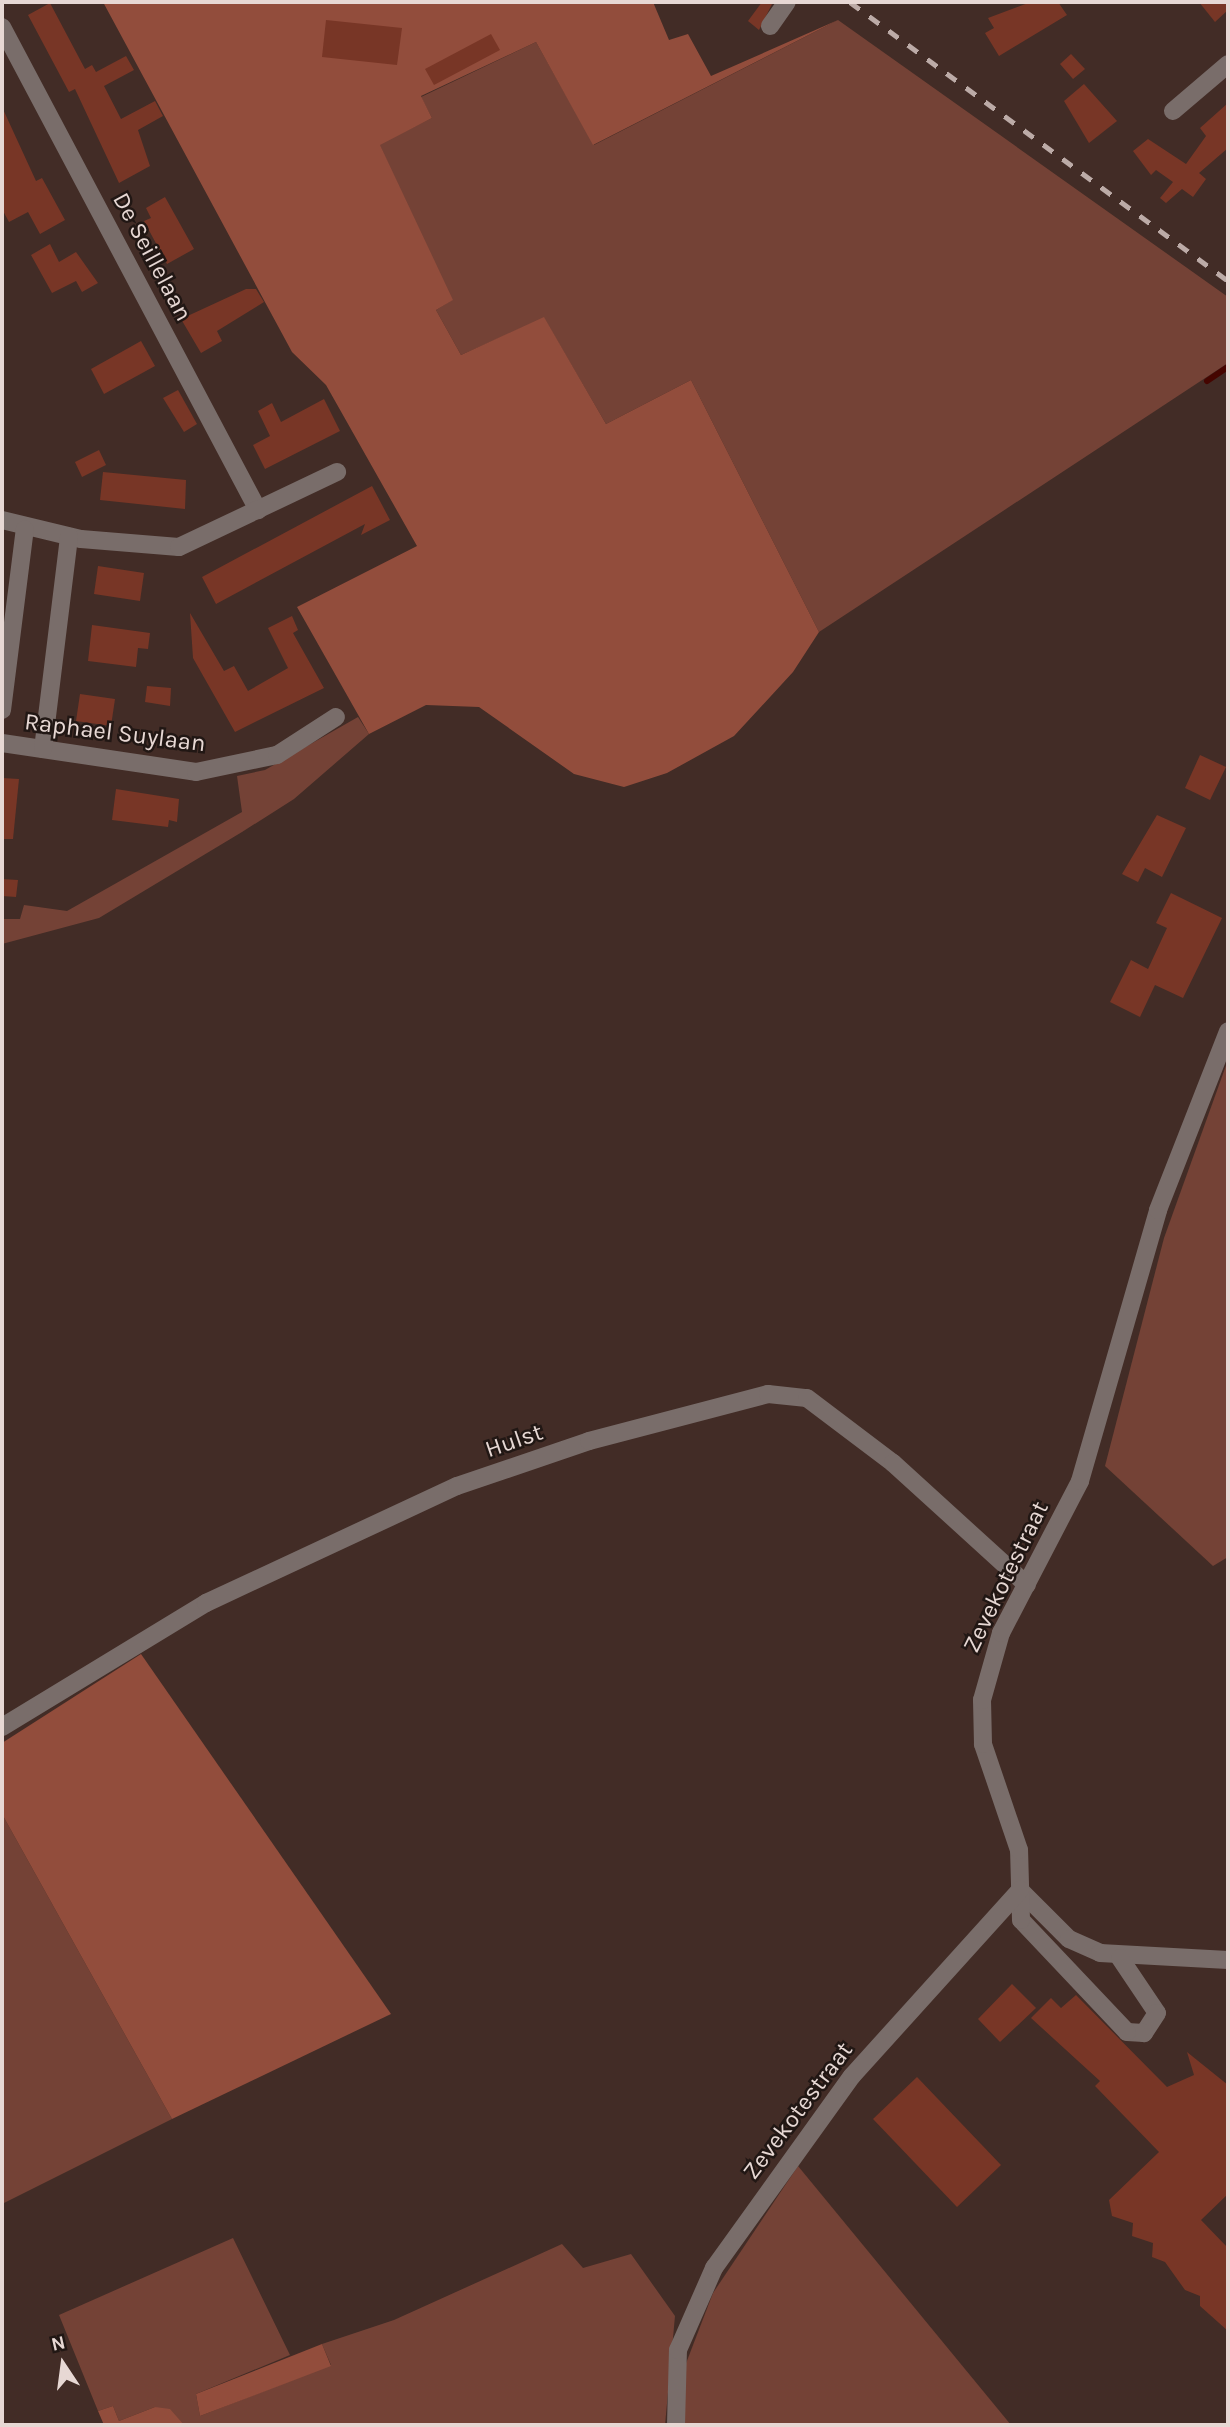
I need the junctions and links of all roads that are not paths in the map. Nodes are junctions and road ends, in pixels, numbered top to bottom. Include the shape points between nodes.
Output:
1 (786, 2) edge
2 (770, 26) dead end
3 (2, 27) edge
4 (1228, 64) edge
5 (1173, 111) dead end
6 (337, 472) dead end
7 (258, 510) junction
8 (2, 520) edge
9 (25, 529) junction
10 (69, 537) junction
11 (2, 710) edge
12 (336, 717) dead end
13 (2, 743) edge
14 (43, 749) junction
15 (1228, 1031) edge
16 (1027, 1585) junction
17 (2, 1727) edge
18 (1020, 1890) junction
19 (1120, 1958) junction
20 (1228, 1960) edge
21 (676, 2425) edge

1 - 2 street
3 - 7 street, De Seillelaan
4 - 5 street
6 - 7 street
7 - 10 street via 179,547
8 - 9 street
9 - 10 street
9 - 11 street
10 - 14 street
12 - 14 street, Raphael Suylaan via 278,755 196,772
13 - 14 street, Raphael Suylaan
15 - 16 street, Zevekotestraat via 1158,1210 1088,1459
16 - 17 street, Hulst via 893,1463 807,1398 768,1394 589,1441 457,1486 206,1603
16 - 18 street, Zevekotestraat via 1001,1633 981,1713 987,1761 1019,1850
18 - 19 street via 1069,1939
18 - 19 street via 1028,1936 1127,2032 1144,2033 1157,2013
18 - 21 street, Zevekotestraat via 852,2076 714,2268 678,2350
19 - 20 street

